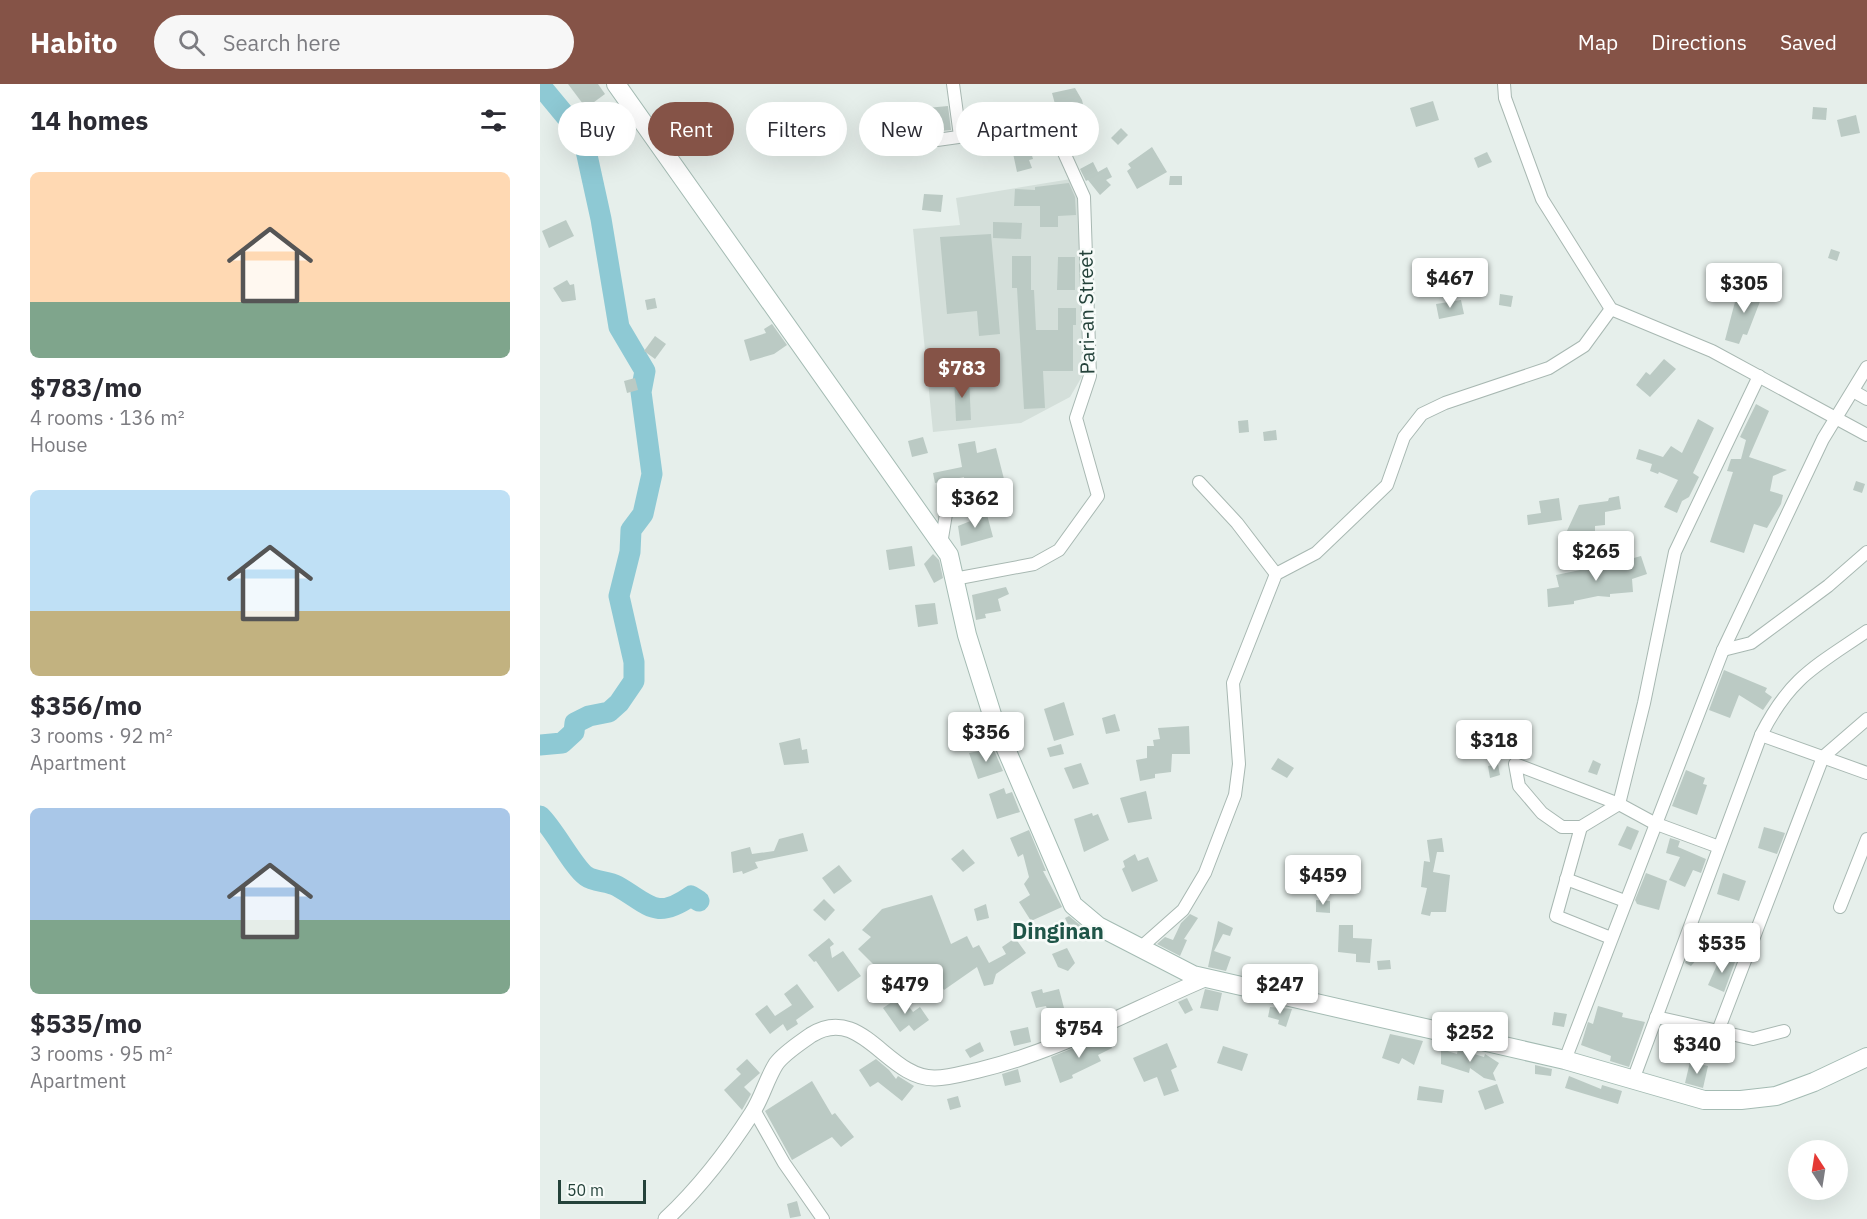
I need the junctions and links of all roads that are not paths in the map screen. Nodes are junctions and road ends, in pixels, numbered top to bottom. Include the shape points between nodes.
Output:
1 (616, 84) edge
2 (953, 84) edge
3 (1504, 84) edge
4 (956, 106) edge
5 (1065, 156) edge
6 (1611, 309) junction
7 (1867, 367) edge
8 (1759, 376) junction
9 (1853, 391) junction
10 (1867, 399) edge
11 (1837, 417) junction
12 (1867, 435) edge
13 (1199, 482) dead end
14 (949, 496) dead end
15 (941, 544) junction
16 (1867, 552) edge
17 (1276, 574) junction
18 (954, 579) junction
19 (1867, 631) edge
20 (1723, 650) junction
21 (1867, 718) edge
22 (1761, 735) junction
23 (1823, 756) junction
24 (1867, 773) edge
25 (1619, 804) junction
26 (1654, 823) junction
27 (1581, 827) junction
28 (1867, 839) edge
29 (1719, 847) junction
30 (1566, 879) junction
31 (1625, 901) junction
32 (1840, 907) dead end
33 (1611, 938) junction
34 (1139, 949) junction
35 (1207, 978) junction
36 (1656, 1017) junction
37 (1718, 1031) junction
38 (1784, 1031) dead end
39 (1867, 1057) edge
40 (1564, 1060) junction
41 (1633, 1080) junction
42 (754, 1110) junction
43 (666, 1219) edge
44 (823, 1219) edge

1 - 15 main road
2 - 4 street
3 - 6 street via 1505,98 1542,199
5 - 18 street, Pari-an Street via 1084,197 1090,376 1076,418 1098,496 1059,550 1035,564
6 - 8 street via 1712,351
6 - 17 street via 1584,346 1549,368 1422,414 1404,437 1387,485 1316,554
7 - 9 street
8 - 11 street
8 - 25 street via 1675,552
9 - 10 street
9 - 11 street
11 - 12 street
11 - 20 street
13 - 17 street
14 - 15 street
15 - 18 main road via 949,555
16 - 20 street via 1751,643
17 - 34 street via 1233,683 1239,764 1235,795 1205,873 1183,910
18 - 34 main road via 994,721 1073,905 1098,927
19 - 22 street via 1799,677 1784,694
20 - 26 street
21 - 23 street
22 - 23 street
22 - 29 street
23 - 24 street
23 - 37 street
25 - 26 street
25 - 27 street
25 - 27 street via 1515,764 1519,786 1542,813 1562,827
26 - 29 street
26 - 31 street
27 - 30 street
28 - 32 street
29 - 36 street
30 - 31 street
30 - 33 street via 1556,916
31 - 33 street
33 - 40 street
34 - 35 main road
35 - 40 main road
35 - 42 street via 1082,1035 1014,1061 950,1077 932,1079 905,1070 866,1038 835,1025 813,1034 777,1063
36 - 37 street
36 - 41 street
37 - 38 street via 1753,1040
39 - 41 main road via 1776,1096 1741,1100 1704,1100
40 - 41 main road
42 - 43 street via 713,1170
42 - 44 street

